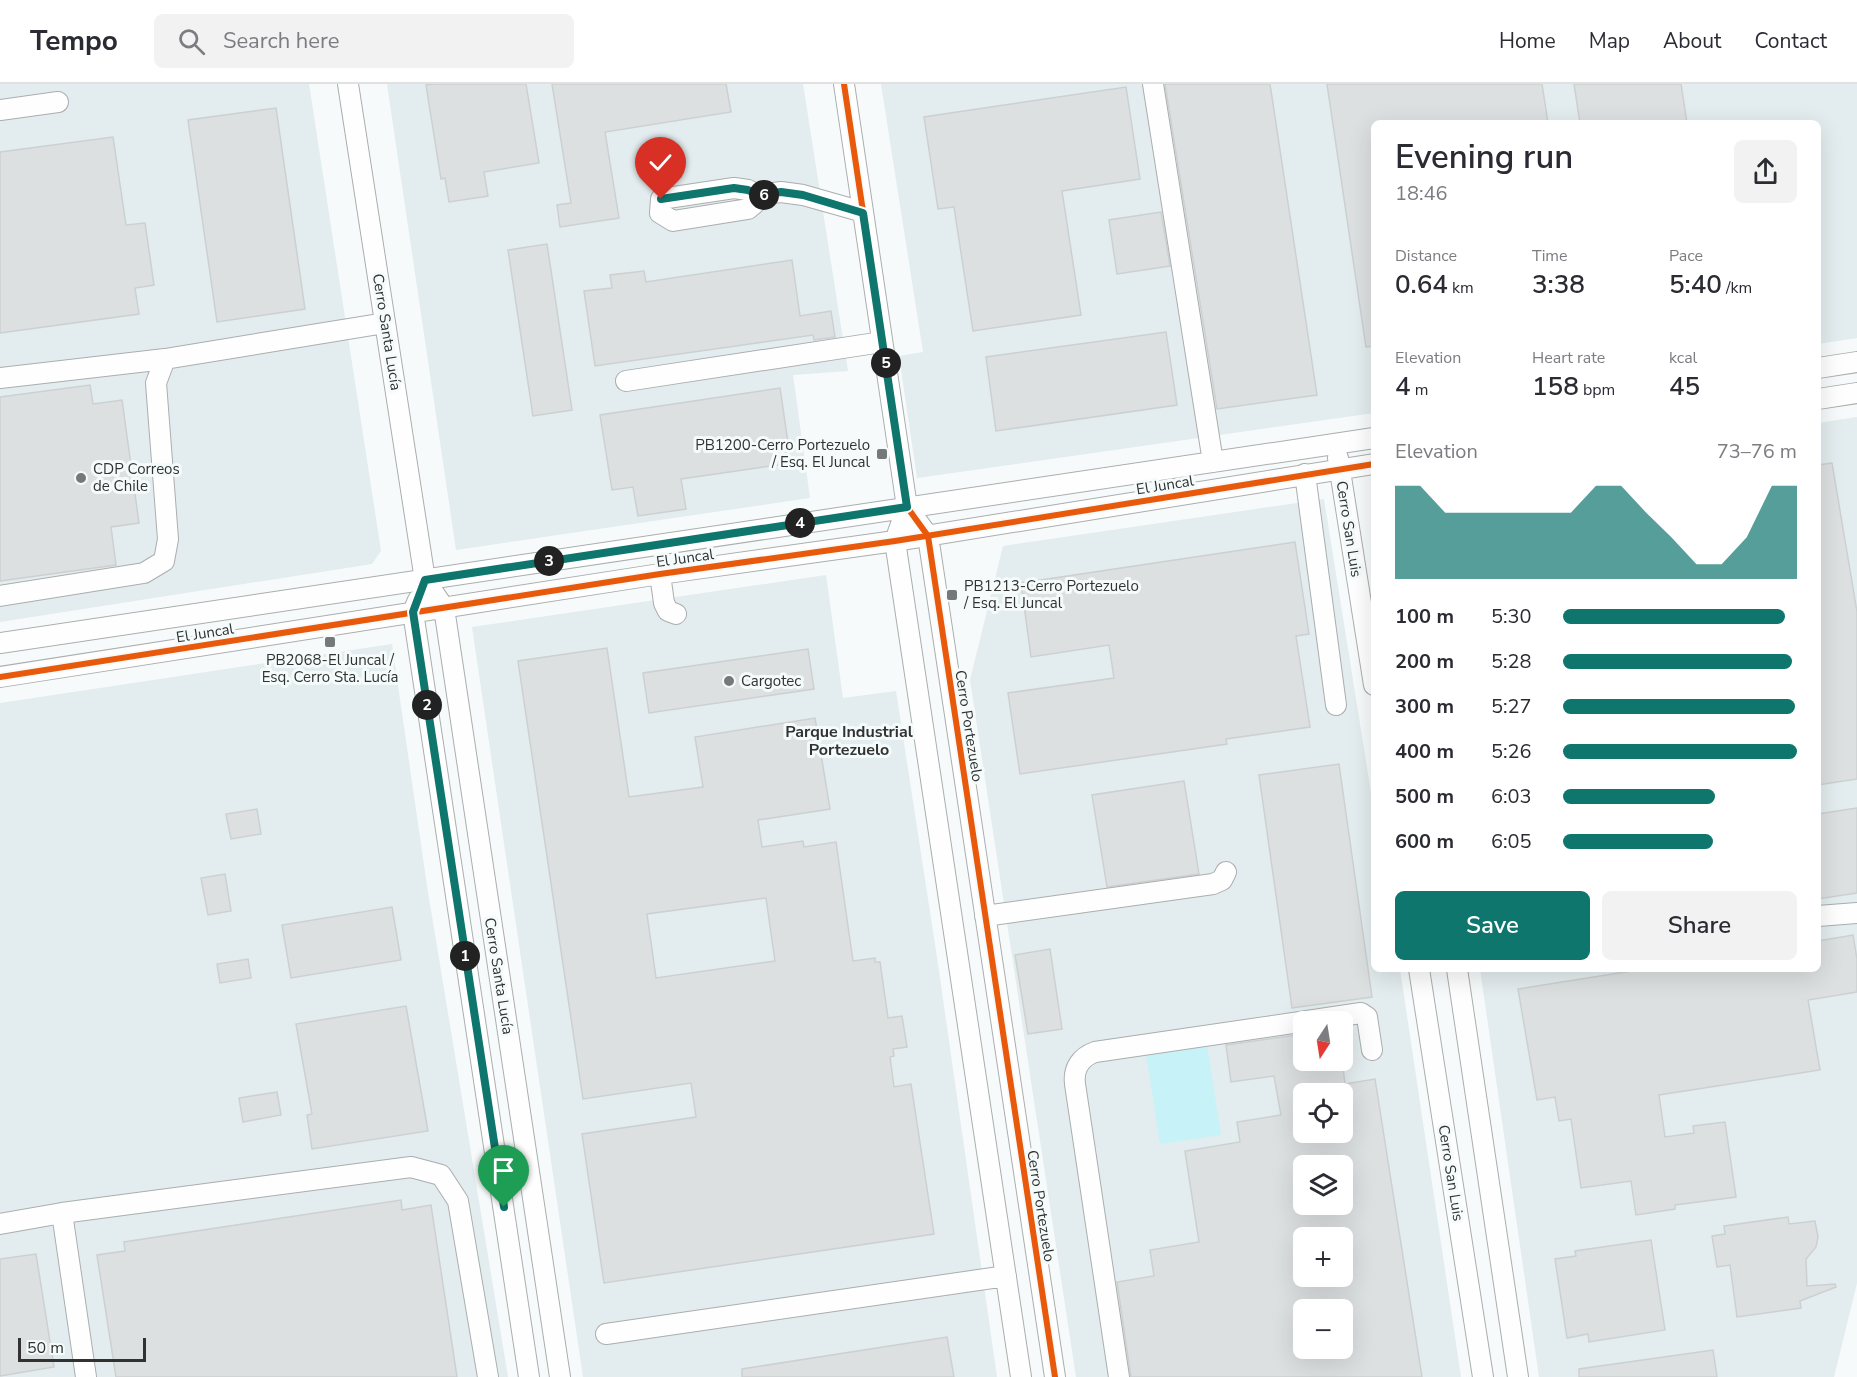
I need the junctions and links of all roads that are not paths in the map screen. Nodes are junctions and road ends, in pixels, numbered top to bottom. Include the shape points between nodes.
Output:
1 (348, 84) edge
2 (844, 84) edge
3 (1153, 84) edge
4 (58, 102) dead end
5 (0, 110) edge
6 (754, 209) junction
7 (863, 213) junction
8 (385, 323) junction
9 (882, 342) junction
10 (165, 359) junction
11 (1857, 362) edge
12 (1821, 368) edge
13 (0, 378) edge
14 (626, 381) dead end
15 (1857, 393) edge
16 (1821, 399) edge
17 (1371, 438) edge
18 (1336, 443) junction
19 (1213, 462) junction
20 (1371, 464) edge
21 (1340, 469) junction
22 (1305, 474) junction
23 (907, 507) junction
24 (928, 536) junction
25 (895, 541) junction
26 (660, 574) junction
27 (425, 580) junction
28 (0, 596) edge
29 (444, 608) junction
30 (413, 612) junction
31 (676, 614) dead end
32 (0, 643) edge
33 (1371, 667) edge
34 (0, 677) edge
35 (1336, 705) dead end
36 (1226, 872) dead end
37 (1857, 913) edge
38 (985, 916) junction
39 (1821, 916) edge
40 (1419, 972) edge
41 (1456, 972) edge
42 (1372, 1050) dead end
43 (63, 1213) junction
44 (0, 1224) edge
45 (1006, 1276) junction
46 (606, 1334) dead end
47 (86, 1377) edge
48 (488, 1377) edge
49 (529, 1377) edge
50 (560, 1377) edge
51 (1021, 1377) edge
52 (1055, 1377) edge
53 (1119, 1377) edge
54 (1483, 1377) edge
55 (1518, 1377) edge

1 - 8 street, Cerro Santa Lucía
2 - 7 street, Cerro Portezuelo
3 - 19 street
4 - 5 street
6 - 6 street via 748,190 734,188 661,199 660,213 689,226
6 - 7 street via 781,192
7 - 9 street, Cerro Portezuelo
8 - 10 street
8 - 27 street, Cerro Santa Lucía
9 - 14 street
9 - 23 street, Cerro Portezuelo
10 - 13 street
10 - 28 street via 156,383 168,539 164,561 144,573
11 - 12 street
15 - 16 street
17 - 18 street, El Juncal
18 - 19 street, El Juncal
18 - 21 street, Cerro San Luis
19 - 23 street, El Juncal
20 - 21 street, El Juncal
21 - 22 street, El Juncal
21 - 33 street, Cerro San Luis
22 - 24 street, El Juncal
22 - 35 street
23 - 24 street, Cerro Portezuelo
23 - 25 street, Cerro Portezuelo
23 - 27 street, El Juncal
24 - 25 street, El Juncal
24 - 38 street, Cerro Portezuelo
25 - 26 street, El Juncal
25 - 45 street, Cerro Portezuelo
26 - 29 street, El Juncal
26 - 31 street via 664,603 668,612
27 - 29 street, Cerro Santa Lucía
27 - 30 street, Cerro Santa Lucía
27 - 32 street, El Juncal
29 - 30 street, El Juncal
29 - 50 street, Cerro Santa Lucía
30 - 34 street, El Juncal
30 - 49 street, Cerro Santa Lucía
36 - 38 street via 1222,880 1213,884
37 - 39 street
38 - 52 street, Cerro Portezuelo
40 - 54 street, Cerro San Luis
41 - 55 street
42 - 53 street via 1367,1017 1361,1013 1095,1052 1081,1060 1074,1078
43 - 44 street
43 - 47 street
43 - 48 street via 411,1167 441,1175 458,1201
45 - 46 street
45 - 51 street, Cerro Portezuelo

